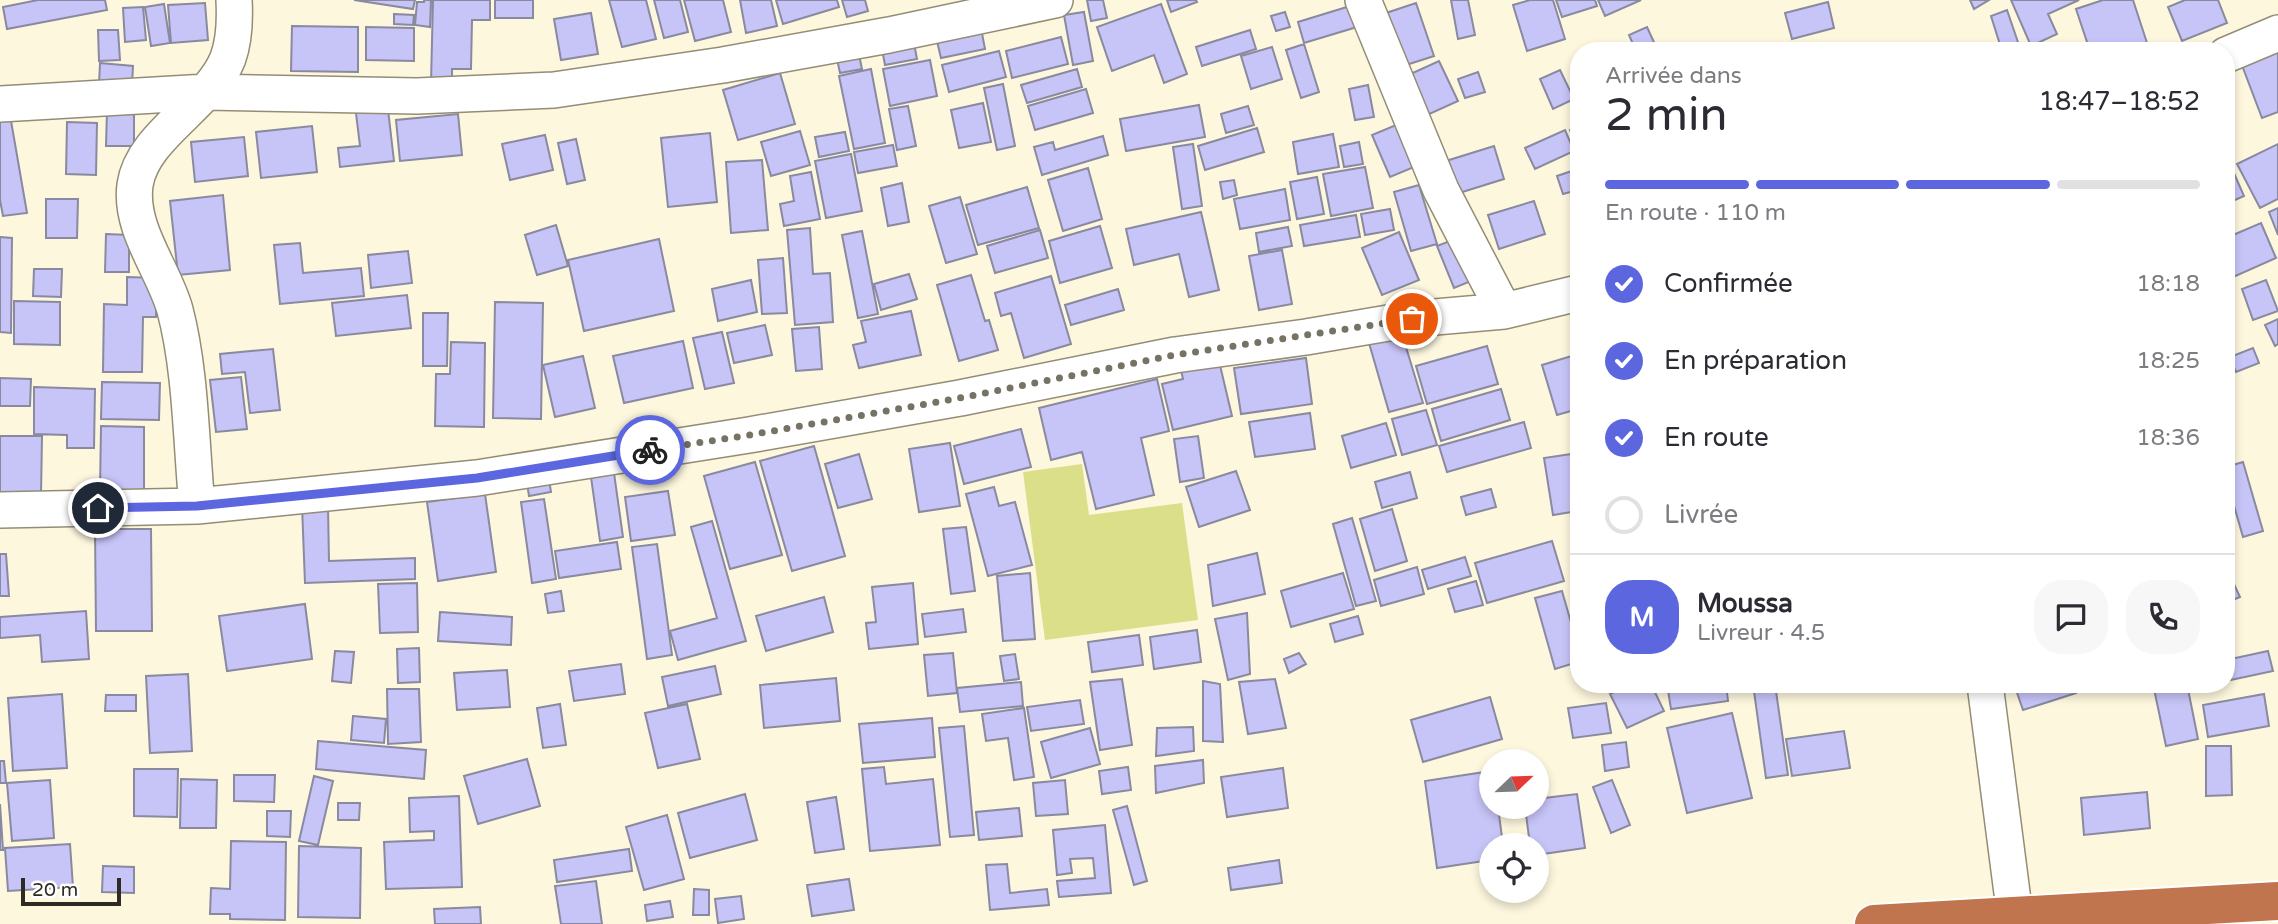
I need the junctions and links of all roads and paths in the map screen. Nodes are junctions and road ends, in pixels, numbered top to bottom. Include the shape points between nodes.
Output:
1 (234, 0) edge
2 (1055, 0) edge
3 (1363, 0) edge
4 (2278, 33) edge
5 (2235, 51) edge
6 (207, 92) junction
7 (0, 104) edge
8 (1570, 295) edge
9 (1504, 311) junction
10 (197, 506) junction
11 (0, 510) edge
12 (1986, 693) edge
13 (2278, 901) edge
14 (2015, 920) edge
15 (1874, 924) edge

1 - 6 street via 228,58
2 - 6 street via 723,65 554,90 417,96
3 - 9 street via 1441,190
4 - 5 street
6 - 7 street
6 - 10 street via 166,131 146,158 135,185 146,246 175,311
8 - 9 street
9 - 10 street via 1412,319 1175,355 960,398 477,478
10 - 11 street
12 - 14 street
13 - 14 highway
14 - 15 highway

